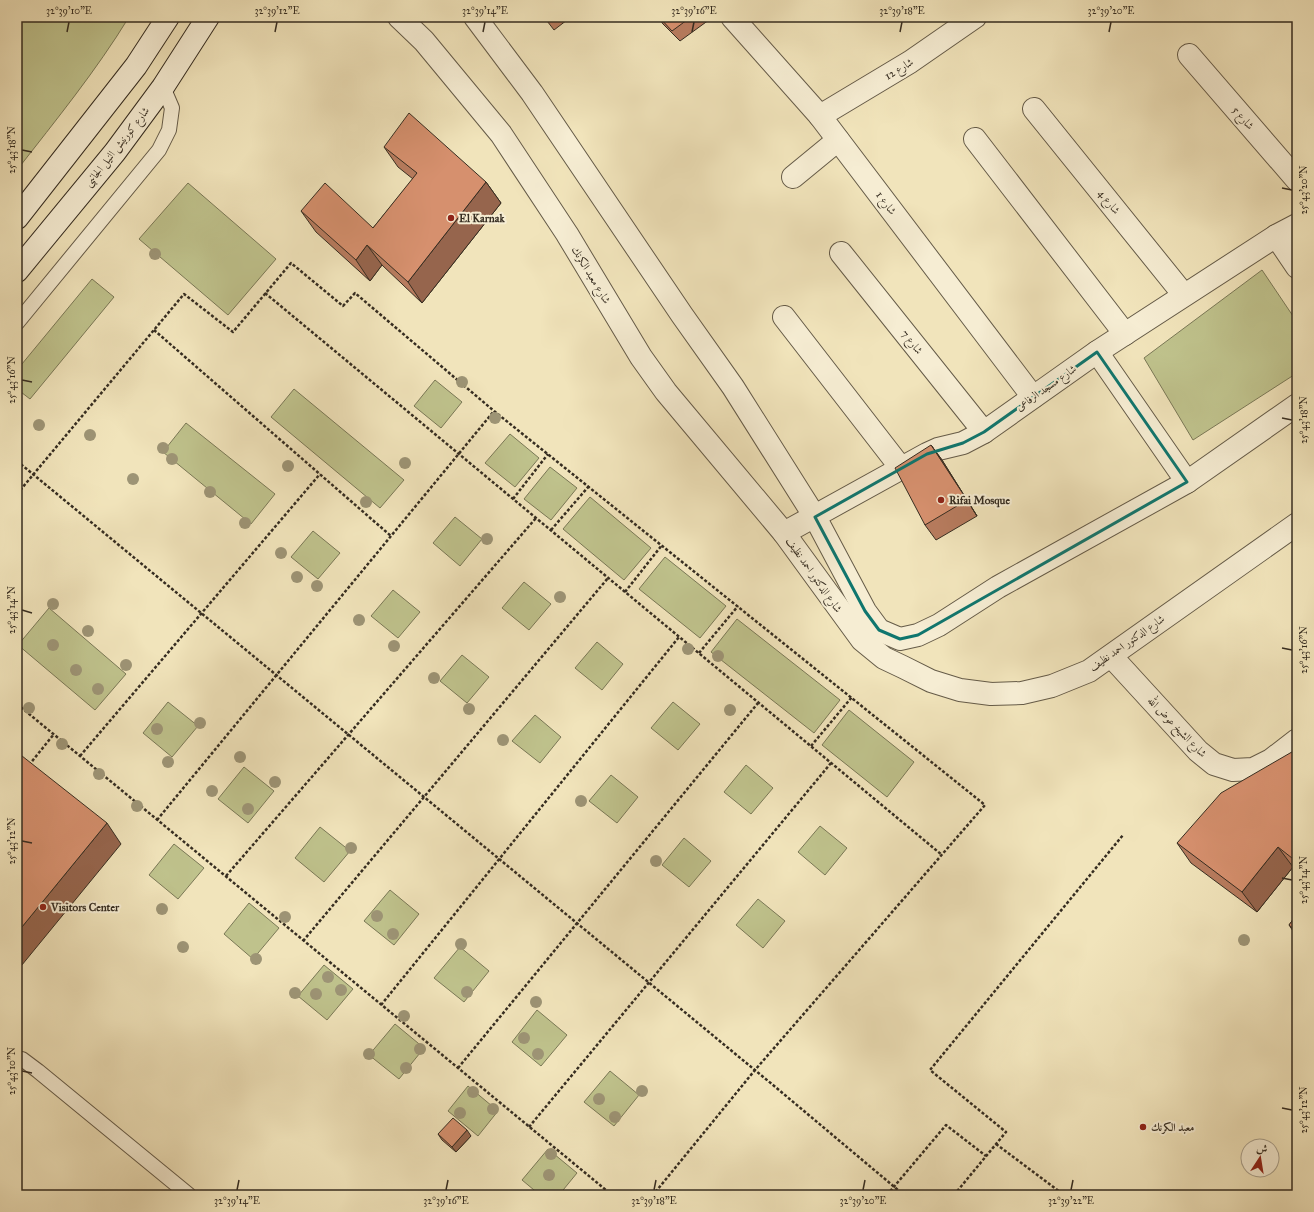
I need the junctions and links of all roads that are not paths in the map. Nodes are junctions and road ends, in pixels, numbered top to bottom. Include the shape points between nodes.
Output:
1 (168, 17) edge
2 (208, 17) edge
3 (400, 17) edge
4 (475, 17) edge
5 (732, 17) edge
6 (975, 17) edge
7 (1189, 55) dead end
8 (136, 66) junction
9 (162, 87) junction
10 (1034, 109) dead end
11 (820, 116) junction
12 (975, 138) dead end
13 (838, 140) junction
14 (793, 177) dead end
15 (1297, 180) edge
16 (17, 218) edge
17 (1297, 225) edge
18 (1276, 236) junction
19 (841, 252) dead end
20 (1297, 267) edge
21 (17, 270) edge
22 (1184, 295) junction
23 (784, 317) dead end
24 (17, 323) edge
25 (1125, 334) junction
26 (1097, 352) junction
27 (1033, 397) junction
28 (1297, 405) edge
29 (984, 432) junction
30 (901, 468) junction
31 (1187, 482) junction
32 (815, 517) junction
33 (1297, 524) edge
34 (784, 533) junction
35 (1111, 656) junction
36 (1297, 740) edge
37 (17, 1058) edge
38 (189, 1195) edge

1 - 8 street
2 - 9 street, شارع كورنيش النيل الجانبى
3 - 34 street, شارع معبد الكرنك via 424,41 501,134 567,234 641,357 666,392
4 - 32 street via 532,93 732,387
5 - 11 street, شارع 1
6 - 11 street, شارع 12 via 910,62
7 - 15 street, شارع 5
8 - 9 street
8 - 16 street
9 - 21 street, شارع كورنيش النيل الجانبى via 115,152
9 - 24 lane via 172,108 169,130 159,150
10 - 22 street, شارع 4
11 - 13 street, شارع 1
12 - 25 street
13 - 14 street
13 - 27 street, شارع 1
17 - 18 street, شارع مسجد الرفاعى
18 - 20 street
18 - 22 street, شارع مسجد الرفاعى
19 - 29 street, شارع 7
22 - 25 street, شارع مسجد الرفاعى
23 - 30 street
25 - 26 street, شارع مسجد الرفاعى
26 - 27 street, شارع مسجد الرفاعى
26 - 31 street
27 - 29 street, شارع مسجد الرفاعى
28 - 31 street, شارع الدكتور احمد نظيف
29 - 30 street, شارع مسجد الرفاعى via 963,443 938,449
30 - 32 street, شارع مسجد الرفاعى
31 - 32 street, شارع الدكتور احمد نظيف via 998,587 939,625 918,635 900,639 879,630 865,611
32 - 34 street, شارع مسجد الرفاعى
33 - 35 street, شارع الدكتور احمد نظيف
34 - 35 street, شارع الدكتور احمد نظيف via 862,640 884,658 931,681 960,690 991,694 1022,693 1052,686 1089,671
35 - 36 street, شارع الشيخ عوض الله via 1198,751 1214,764 1233,770 1253,769 1271,760
37 - 38 lane via 38,1071

